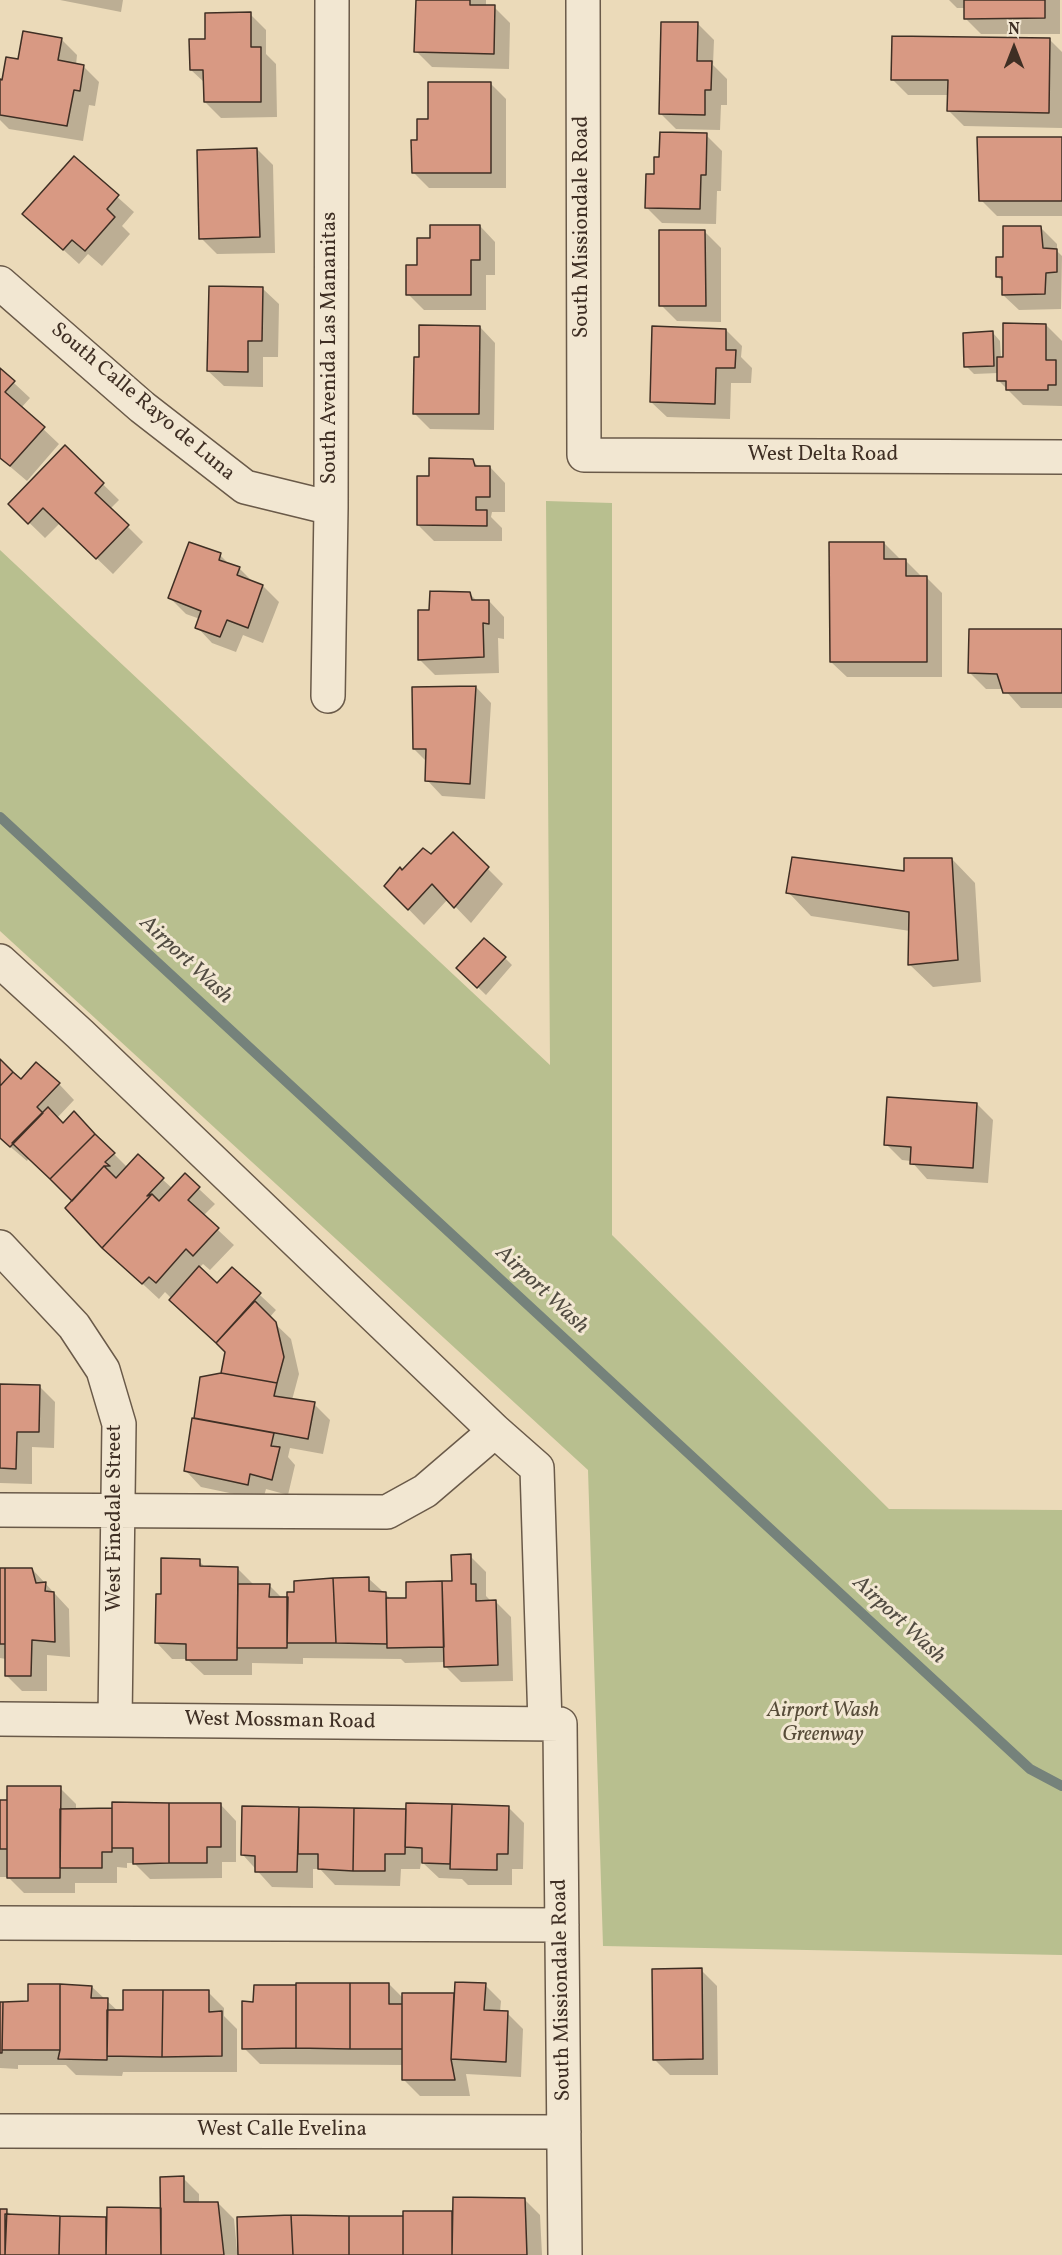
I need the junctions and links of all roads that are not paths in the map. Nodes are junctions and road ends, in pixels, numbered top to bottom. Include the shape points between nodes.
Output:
1 (332, 0) edge
2 (583, 0) edge
3 (0, 283) edge
4 (584, 455) joint
5 (1062, 457) edge
6 (331, 508) junction
7 (328, 696) dead end
8 (0, 961) edge
9 (0, 1247) edge
10 (495, 1431) junction
11 (0, 1510) edge
12 (118, 1511) junction
13 (0, 1719) edge
14 (115, 1720) junction
15 (553, 1724) junction
16 (0, 1923) edge
17 (562, 1925) junction
18 (0, 2131) edge
19 (564, 2132) junction
20 (565, 2255) edge

1 - 6 street, South Avenida Las Mananitas
2 - 4 street, South Missiondale Road
3 - 6 street, South Calle Rayo de Luna via 142,407 244,488
4 - 5 street, West Delta Road
6 - 7 street, South Avenida Las Mananitas
8 - 10 street, South Missiondale Road
9 - 12 street, West Finedale Street via 74,1326 103,1370 119,1424
10 - 12 street via 425,1491 387,1512
10 - 15 street, South Missiondale Road via 537,1468
11 - 12 street
12 - 14 street, West Finedale Street
13 - 14 street, West Mossman Road
14 - 15 street, West Mossman Road
15 - 17 street, South Missiondale Road
16 - 17 street
17 - 19 street, South Missiondale Road
18 - 19 street, West Calle Evelina
19 - 20 street, South Missiondale Road

